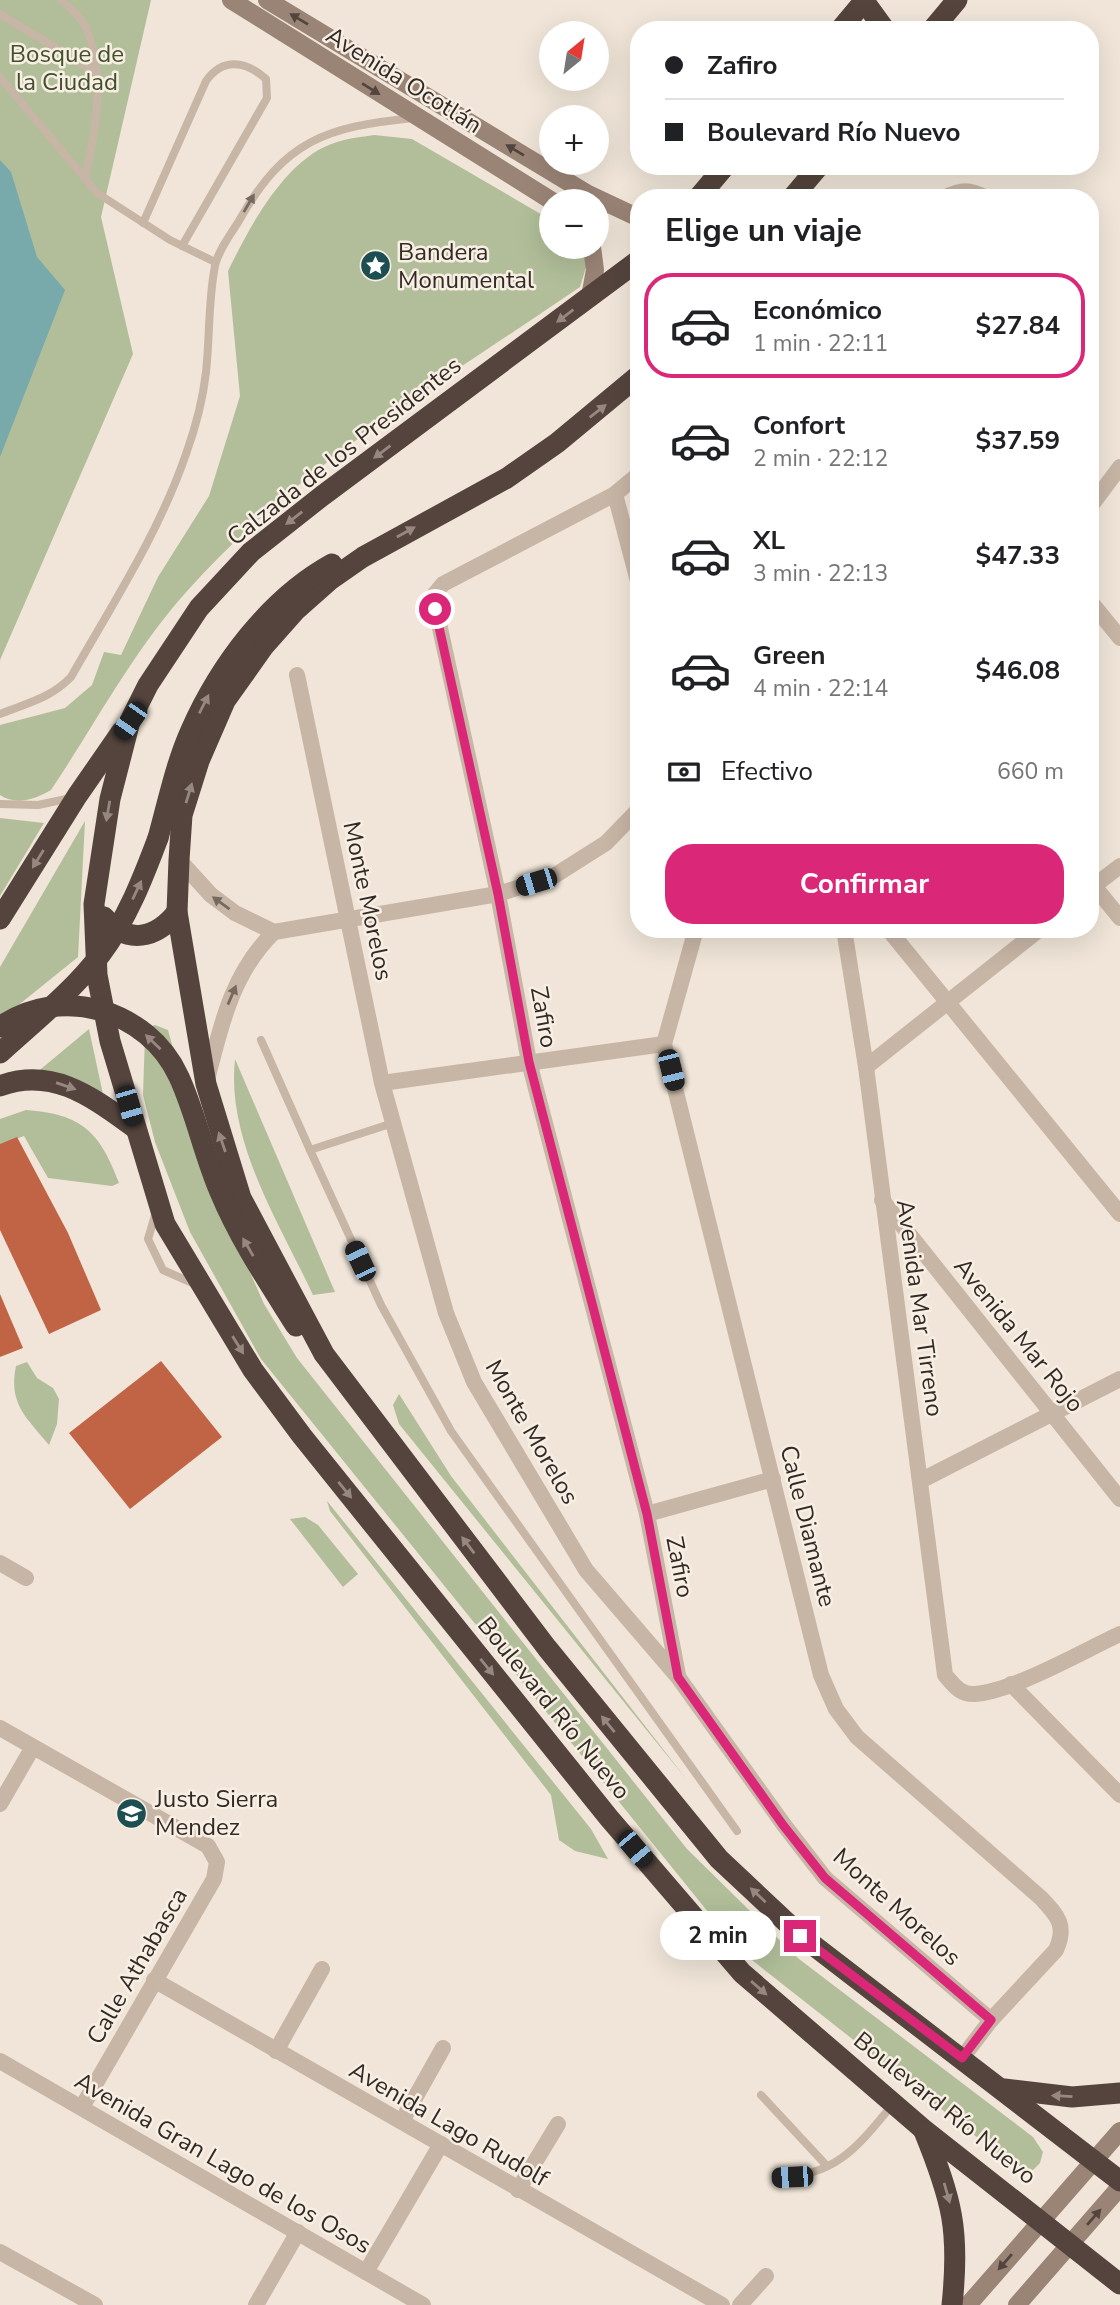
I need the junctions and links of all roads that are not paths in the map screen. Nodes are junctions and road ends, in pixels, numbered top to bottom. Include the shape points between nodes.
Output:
1 (61, 0) edge
2 (231, 0) edge
3 (267, 0) edge
4 (957, 0) edge
5 (865, 1) edge
6 (0, 14) edge
7 (848, 21) edge
8 (879, 21) edge
9 (940, 21) edge
10 (97, 73) junction
11 (0, 77) edge
12 (416, 117) junction
13 (717, 175) edge
14 (811, 175) edge
15 (85, 178) junction
16 (706, 189) edge
17 (800, 189) edge
18 (539, 193) edge
19 (630, 214) edge
20 (143, 223) junction
21 (182, 246) junction
22 (594, 259) edge
23 (215, 262) junction
24 (630, 267) edge
25 (590, 297) junction
26 (630, 382) edge
27 (1120, 467) edge
28 (630, 482) edge
29 (615, 494) junction
30 (1099, 495) edge
31 (630, 551) edge
32 (363, 557) junction
33 (1099, 612) edge
34 (1120, 638) edge
35 (298, 675) dead end
36 (0, 714) edge
37 (130, 721) junction
38 (77, 796) junction
39 (0, 804) edge
40 (630, 818) edge
41 (179, 860) junction
42 (1120, 866) edge
43 (1099, 880) edge
44 (1099, 893) edge
45 (498, 894) junction
46 (94, 904) junction
47 (177, 912) junction
48 (1120, 918) edge
49 (0, 919) edge
50 (349, 920) junction
51 (274, 932) junction
52 (693, 938) edge
53 (845, 938) edge
54 (896, 938) edge
55 (1029, 938) edge
56 (949, 1001) junction
57 (0, 1027) edge
58 (261, 1040) dead end
59 (110, 1041) joint
60 (664, 1044) junction
61 (0, 1052) edge
62 (529, 1062) junction
63 (866, 1067) junction
64 (382, 1083) junction
65 (206, 1084) junction
66 (0, 1086) edge
67 (393, 1123) junction
68 (135, 1128) junction
69 (310, 1150) junction
70 (881, 1199) junction
71 (1120, 1214) edge
72 (324, 1354) junction
73 (1120, 1379) edge
74 (1052, 1413) junction
75 (773, 1479) junction
76 (922, 1480) junction
77 (1120, 1499) edge
78 (647, 1514) junction
79 (0, 1563) edge
80 (26, 1578) dead end
81 (1120, 1634) edge
82 (678, 1677) junction
83 (1011, 1684) junction
84 (0, 1728) edge
85 (33, 1747) junction
86 (1120, 1795) edge
87 (0, 1804) edge
88 (737, 1831) dead end
89 (322, 1969) dead end
90 (154, 1980) junction
91 (991, 2020) junction
92 (443, 2048) dead end
93 (276, 2051) junction
94 (962, 2058) junction
95 (0, 2061) edge
96 (1004, 2089) junction
97 (1120, 2093) edge
98 (761, 2095) dead end
99 (893, 2104) junction
100 (82, 2107) junction
101 (402, 2120) junction
102 (558, 2124) dead end
103 (923, 2129) junction
104 (1120, 2130) edge
105 (441, 2144) junction
106 (1092, 2159) junction
107 (827, 2166) junction
108 (778, 2178) dead end
109 (1120, 2181) edge
110 (1120, 2187) edge
111 (518, 2190) junction
112 (1042, 2220) junction
113 (298, 2232) junction
114 (1070, 2244) junction
115 (0, 2252) edge
116 (366, 2272) junction
117 (766, 2276) dead end
118 (1120, 2284) edge
119 (95, 2305) edge
120 (256, 2305) edge
121 (423, 2305) edge
122 (722, 2305) edge
123 (740, 2305) edge
124 (953, 2305) edge
125 (968, 2305) edge
126 (1017, 2305) edge

1 - 10 lane via 86,28
2 -> 12 main road, Avenida Ocotlán
19 -> 3 main road, Avenida Ocotlán via 588,194
4 - 9 highway
5 - 7 highway
5 - 8 highway
6 - 10 lane
10 - 15 lane via 95,134
11 - 15 lane
12 - 18 main road, Avenida Ocotlán
23 -> 12 lane via 257,188 287,156 358,124
13 - 16 highway
14 - 17 highway
15 - 20 lane via 97,192
20 - 21 lane
20 - 21 lane via 206,81 225,64 241,63 254,69 266,79 267,98
21 - 23 lane
22 - 25 main road
23 - 36 lane via 201,399 186,455 125,586 60,689
24 - 25 highway, Calzada de los Presidentes
25 -> 37 highway, Calzada de los Presidentes via 251,552 199,608
32 -> 26 highway via 507,478
27 - 30 street
28 - 29 street, Zafiro
29 - 31 street
29 - 45 street, Zafiro via 443,584 433,596
41 -> 32 highway via 182,815 225,701 295,611
61 -> 32 highway, bridge via 66,994 122,921 158,838 190,731 220,674 302,584 339,560
33 - 34 street
35 - 50 street, Monte Morelos
37 - 38 highway
37 -> 46 highway, Calzada de los Presidentes via 110,799
38 - 39 lane via 38,805
38 -> 49 highway
40 - 45 street via 575,865
41 - 47 highway
51 -> 41 street via 211,895
42 - 43 street
44 - 48 street
45 - 50 street
45 - 62 street, Zafiro
46 - 47 highway via 111,926 146,937 164,928
46 - 59 highway, Calzada de los Presidentes via 97,975
47 - 65 highway, Boulevard Río Nuevo
50 - 51 street
50 - 64 street, Monte Morelos
65 -> 51 street via 225,1012 243,969
52 - 60 street, Calle Diamante
53 - 63 street, Avenida Mar Tirreno
54 - 56 street
55 - 56 street
56 - 63 street
56 - 71 street
72 -> 57 highway, bridge via 296,1326 237,1230 179,1076 163,1051 142,1031 92,1006 41,1007
58 - 69 lane
59 - 68 highway, Boulevard Río Nuevo
60 - 62 street
60 - 75 street, Calle Diamante
62 - 64 street
62 - 78 street, Zafiro
63 - 70 street, Avenida Mar Tirreno
64 - 67 street, Monte Morelos
72 -> 65 highway, Boulevard Río Nuevo via 241,1198
66 -> 68 highway via 17,1079 70,1085
67 - 69 lane
67 - 82 street, Monte Morelos via 446,1313 474,1382 586,1570
68 -> 99 highway, Boulevard Río Nuevo via 165,1224 253,1370 302,1437 609,1818 742,1973
69 - 88 lane via 381,1305 452,1431
70 - 74 street, Avenida Mar Rojo
70 - 76 street, Avenida Mar Tirreno
94 -> 72 highway, Boulevard Río Nuevo via 800,1936 719,1859 547,1648
73 - 74 street
74 - 76 street
74 - 77 street, Avenida Mar Rojo
75 - 78 street
75 - 91 street, Calle Diamante via 821,1675 836,1709 857,1737 1041,1898 1061,1923 1063,1935 1055,1950
76 - 83 street, Avenida Mar Tirreno via 945,1675 957,1690 975,1694
78 - 82 street, Zafiro
79 - 80 street
81 - 83 street
82 - 91 street, Monte Morelos via 825,1878
83 - 86 street
84 - 85 street
85 - 87 street
85 - 90 street, Calle Athabasca via 208,1846 214,1854 218,1871
89 - 93 street
90 - 93 street, Avenida Lago Rudolf
90 - 100 street, Calle Athabasca
91 - 94 street
92 - 101 street
93 - 101 street, Avenida Lago Rudolf
94 - 96 highway, Boulevard Río Nuevo
95 - 100 street, Avenida Gran Lago de los Osos
97 -> 96 highway via 1072,2097
96 - 106 highway, Boulevard Río Nuevo
98 - 107 lane
99 - 103 highway, Boulevard Río Nuevo
99 - 107 lane via 852,2153
100 - 113 street, Avenida Gran Lago de los Osos
101 - 105 street, Avenida Lago Rudolf
102 - 111 street
103 - 112 highway, Boulevard Río Nuevo
103 -> 124 highway via 953,2213
104 - 106 main road
105 - 111 street, Avenida Lago Rudolf
105 - 116 street
106 - 109 highway, Boulevard Río Nuevo
106 - 112 main road
107 - 108 lane
114 -> 110 main road
111 - 122 street, Avenida Lago Rudolf
112 - 114 highway, Boulevard Río Nuevo
112 -> 125 main road
113 - 116 street, Avenida Gran Lago de los Osos
113 - 120 street
114 - 118 highway, Boulevard Río Nuevo
114 - 126 main road
115 - 119 street
116 - 121 street, Avenida Gran Lago de los Osos
117 - 123 street

